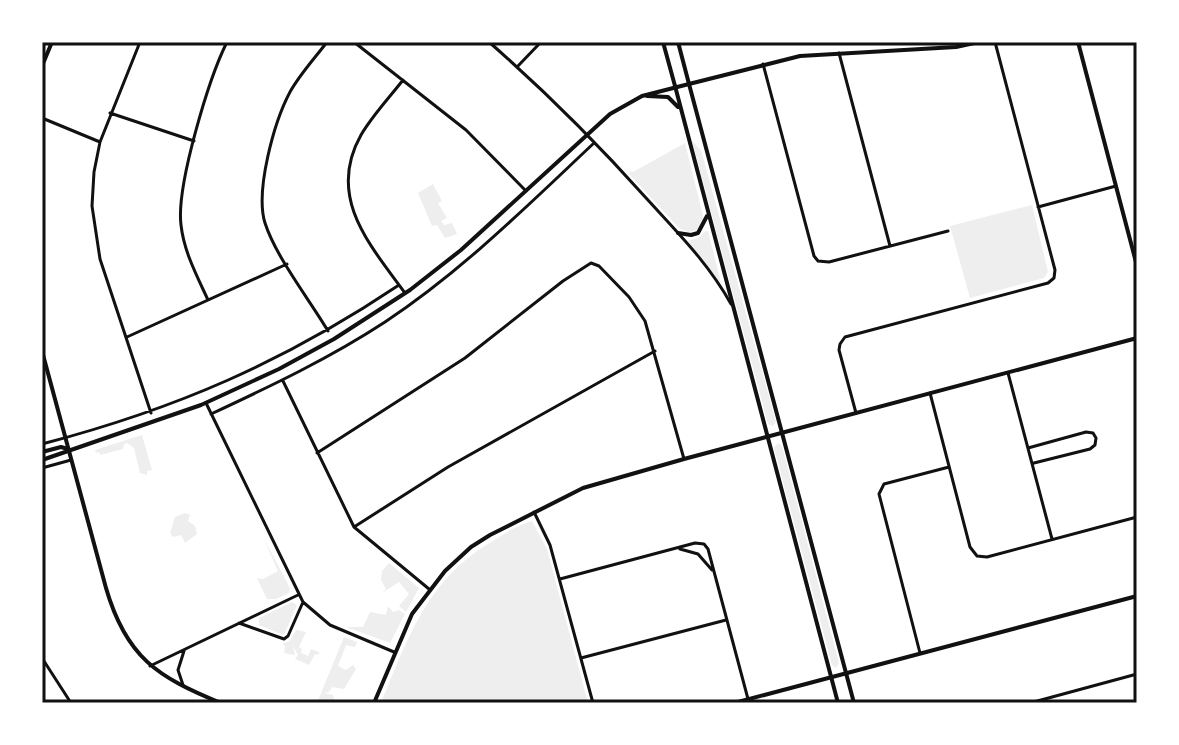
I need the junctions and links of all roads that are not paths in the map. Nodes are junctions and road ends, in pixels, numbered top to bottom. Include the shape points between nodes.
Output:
1 (52, 42) edge
2 (140, 42) edge
3 (227, 42) edge
4 (327, 42) edge
5 (354, 42) edge
6 (489, 42) edge
7 (541, 42) edge
8 (663, 42) edge
9 (678, 42) edge
10 (979, 42) edge
11 (995, 42) edge
12 (1078, 42) edge
13 (839, 53) junction
14 (763, 64) junction
15 (42, 66) edge
16 (517, 67) junction
17 (403, 80) junction
18 (689, 84) junction
19 (675, 86) junction
20 (642, 96) junction
21 (682, 112) junction
22 (110, 113) junction
23 (42, 118) edge
24 (586, 134) junction
25 (195, 141) junction
26 (100, 142) junction
27 (594, 143) junction
28 (1116, 186) junction
29 (527, 192) junction
30 (1038, 207) junction
31 (708, 214) junction
32 (948, 231) dead end
33 (678, 233) junction
34 (890, 246) junction
35 (1136, 261) edge
36 (287, 264) junction
37 (399, 285) junction
38 (405, 293) junction
39 (208, 300) junction
40 (733, 308) junction
41 (328, 331) junction
42 (126, 337) junction
43 (1137, 338) edge
44 (42, 351) edge
45 (655, 351) junction
46 (43, 358) edge
47 (1008, 372) junction
48 (282, 380) junction
49 (930, 393) junction
50 (206, 403) junction
51 (151, 413) junction
52 (856, 413) junction
53 (211, 414) junction
54 (782, 433) junction
55 (767, 437) junction
56 (65, 438) junction
57 (42, 444) edge
58 (1028, 448) junction
59 (68, 449) junction
60 (42, 452) edge
61 (317, 453) junction
62 (684, 459) junction
63 (42, 460) edge
64 (71, 460) junction
65 (1032, 464) junction
66 (949, 467) junction
67 (42, 468) edge
68 (534, 512) junction
69 (1137, 517) edge
70 (354, 527) junction
71 (1052, 539) junction
72 (676, 548) junction
73 (714, 573) junction
74 (560, 579) junction
75 (429, 589) junction
76 (298, 595) junction
77 (1137, 596) edge
78 (303, 602) junction
79 (726, 620) junction
80 (239, 623) junction
81 (185, 649) junction
82 (394, 652) junction
83 (920, 653) junction
84 (42, 658) edge
85 (581, 658) junction
86 (150, 666) junction
87 (846, 673) junction
88 (1137, 674) edge
89 (831, 677) junction
90 (185, 688) junction
91 (748, 699) junction
92 (71, 703) edge
93 (221, 703) edge
94 (374, 703) edge
95 (593, 703) edge
96 (734, 703) edge
97 (838, 703) edge
98 (854, 703) edge
99 (1030, 703) edge

1 - 15 street
2 - 22 street
3 - 25 street
4 - 36 street via 284,105 262,186 266,226
5 - 17 street
6 - 16 street
7 - 16 street
8 - 19 street
9 - 18 street
10 - 13 street
11 - 30 street
12 - 28 street
13 - 14 street
13 - 34 street
14 - 18 street
14 - 34 street via 814,256 829,262
16 - 24 street
17 - 29 street via 466,130
17 - 37 street via 359,138 348,179 357,224
18 - 19 street
18 - 54 street
19 - 20 street
19 - 21 street
20 - 21 street via 668,97
20 - 24 street
21 - 31 street
22 - 25 street
22 - 26 street
23 - 26 street
24 - 27 street
24 - 29 street
25 - 39 street via 182,194 181,226
26 - 42 street via 92,184 93,223
27 - 33 street
27 - 48 street via 500,232 426,292 356,340
28 - 30 street
28 - 35 street
29 - 38 street
30 - 52 street via 1054,278 848,336 839,350
31 - 33 street via 698,233
31 - 40 street
32 - 34 street
33 - 40 street via 712,272
36 - 39 street
36 - 41 street
37 - 38 street
37 - 41 street
38 - 50 street via 306,355
39 - 42 street
40 - 55 street
41 - 51 street
42 - 51 street
43 - 47 street
44 - 46 street
45 - 61 street via 635,305 591,263 465,358
45 - 62 street
45 - 70 street via 448,467
46 - 56 street
47 - 49 street
47 - 58 street
48 - 53 street
48 - 61 street
49 - 52 street
49 - 66 street
50 - 53 street
50 - 59 street
51 - 56 street
52 - 54 street
53 - 76 street
54 - 55 street
54 - 87 street
55 - 62 street
55 - 89 street
56 - 57 street
56 - 59 street
58 - 65 street
58 - 65 street via 1086,432 1096,438 1090,449
59 - 60 street
59 - 63 street
59 - 64 street
61 - 70 street
62 - 68 street via 597,482
64 - 67 street
64 - 86 street via 110,605 128,640
65 - 71 street
66 - 71 street via 977,556
66 - 83 street via 880,488
68 - 74 street
68 - 75 street via 471,547
69 - 71 street
70 - 75 street
72 - 73 street via 698,554
72 - 73 street via 704,544
72 - 74 street
73 - 79 street
74 - 85 street
75 - 82 street
76 - 78 street
76 - 80 street
77 - 83 street
78 - 80 street via 284,639
78 - 82 street via 330,625
79 - 85 street
79 - 91 street
80 - 81 street
81 - 86 street
81 - 90 street via 178,670
82 - 94 street
83 - 87 street
84 - 92 street
85 - 95 street
86 - 90 street
87 - 89 street
87 - 98 street
88 - 99 street
89 - 91 street
89 - 97 street
90 - 93 street
91 - 96 street

